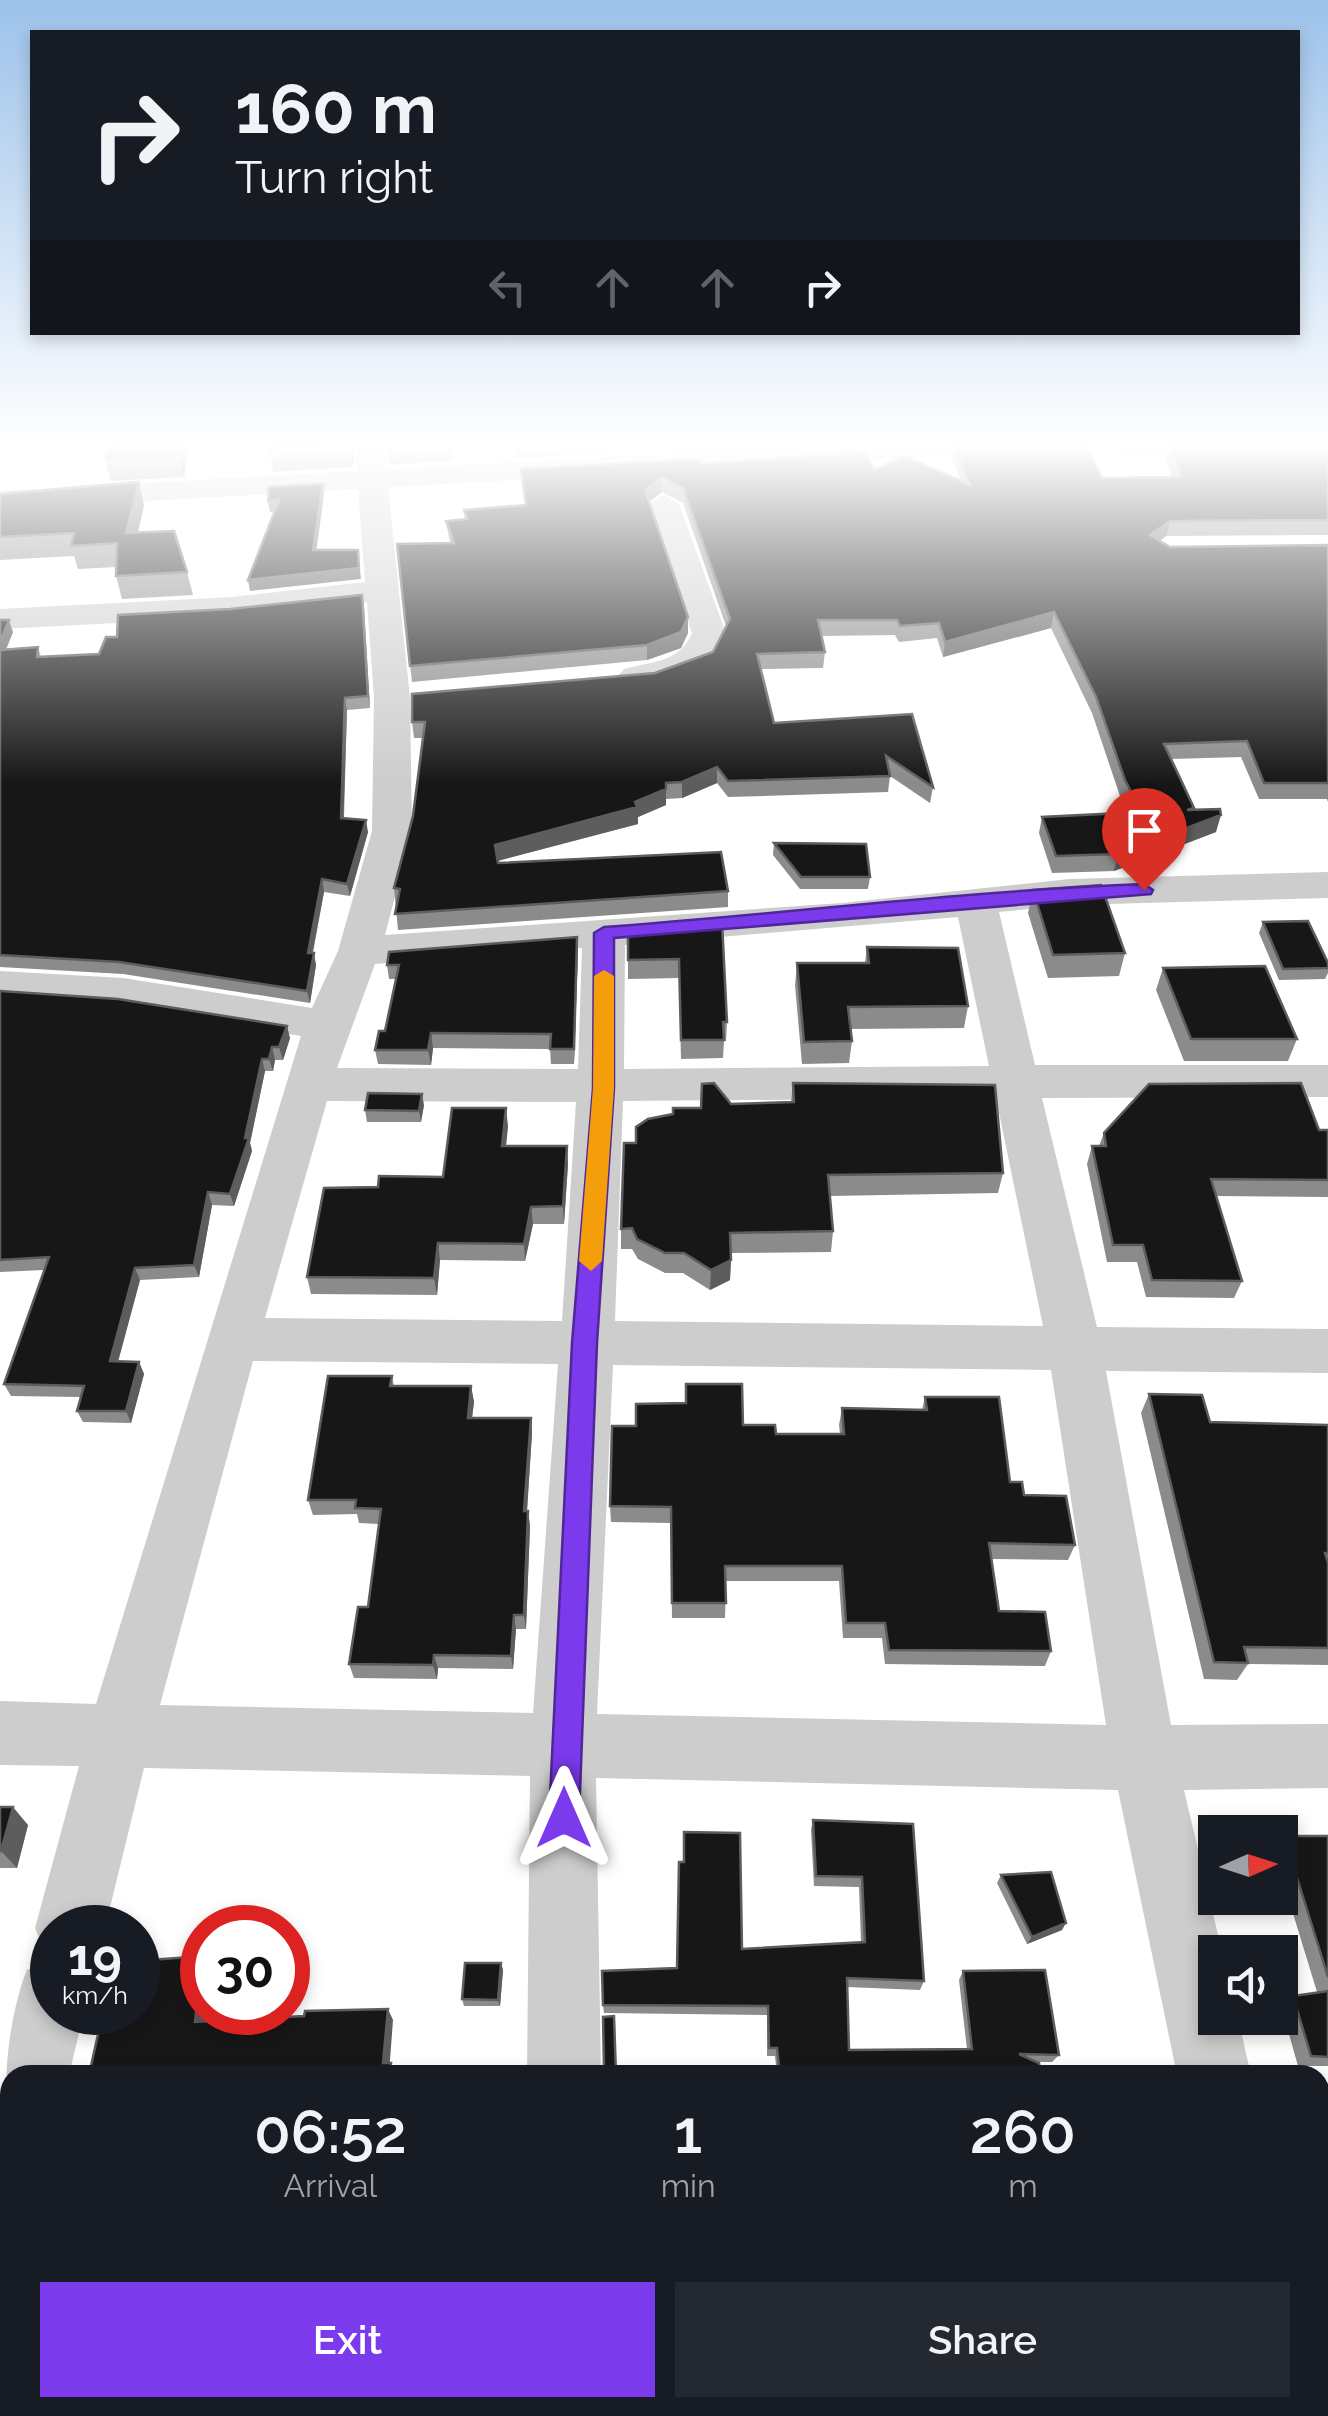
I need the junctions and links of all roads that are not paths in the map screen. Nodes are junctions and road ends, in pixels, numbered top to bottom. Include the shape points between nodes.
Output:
1 (381, 558) edge
2 (683, 558) edge
3 (385, 590) junction
4 (0, 619) edge
5 (598, 679) edge
6 (1328, 886) edge
7 (974, 900) junction
8 (604, 933) junction
9 (359, 951) junction
10 (0, 985) edge
11 (327, 1026) junction
12 (1018, 1079) junction
13 (1328, 1081) edge
14 (308, 1084) junction
15 (603, 1088) junction
16 (234, 1338) junction
17 (584, 1343) junction
18 (1074, 1345) junction
19 (1328, 1351) edge
20 (0, 1733) edge
21 (120, 1733) junction
22 (564, 1745) junction
23 (1328, 1756) edge
24 (1144, 1758) junction
25 (76, 1905) edge
26 (42, 2035) edge
27 (34, 2065) edge
28 (564, 2065) edge
29 (1212, 2065) edge

1 - 3 street
2 - 5 street via 709,633 706,647 678,668
3 - 4 street via 232,607
3 - 9 street via 411,696 392,831
6 - 7 street
7 - 8 street
7 - 12 street
8 - 9 street
8 - 15 street
9 - 11 street
10 - 11 street via 123,992
11 - 14 street
12 - 13 street
12 - 15 street
12 - 18 street
14 - 15 street
14 - 16 street
15 - 17 street
16 - 17 street
16 - 21 street
17 - 18 street
17 - 22 street
18 - 19 street
18 - 24 street
20 - 21 street
21 - 22 street
21 - 25 street
22 - 24 street
22 - 28 street
23 - 24 street
24 - 29 street
26 - 27 street

